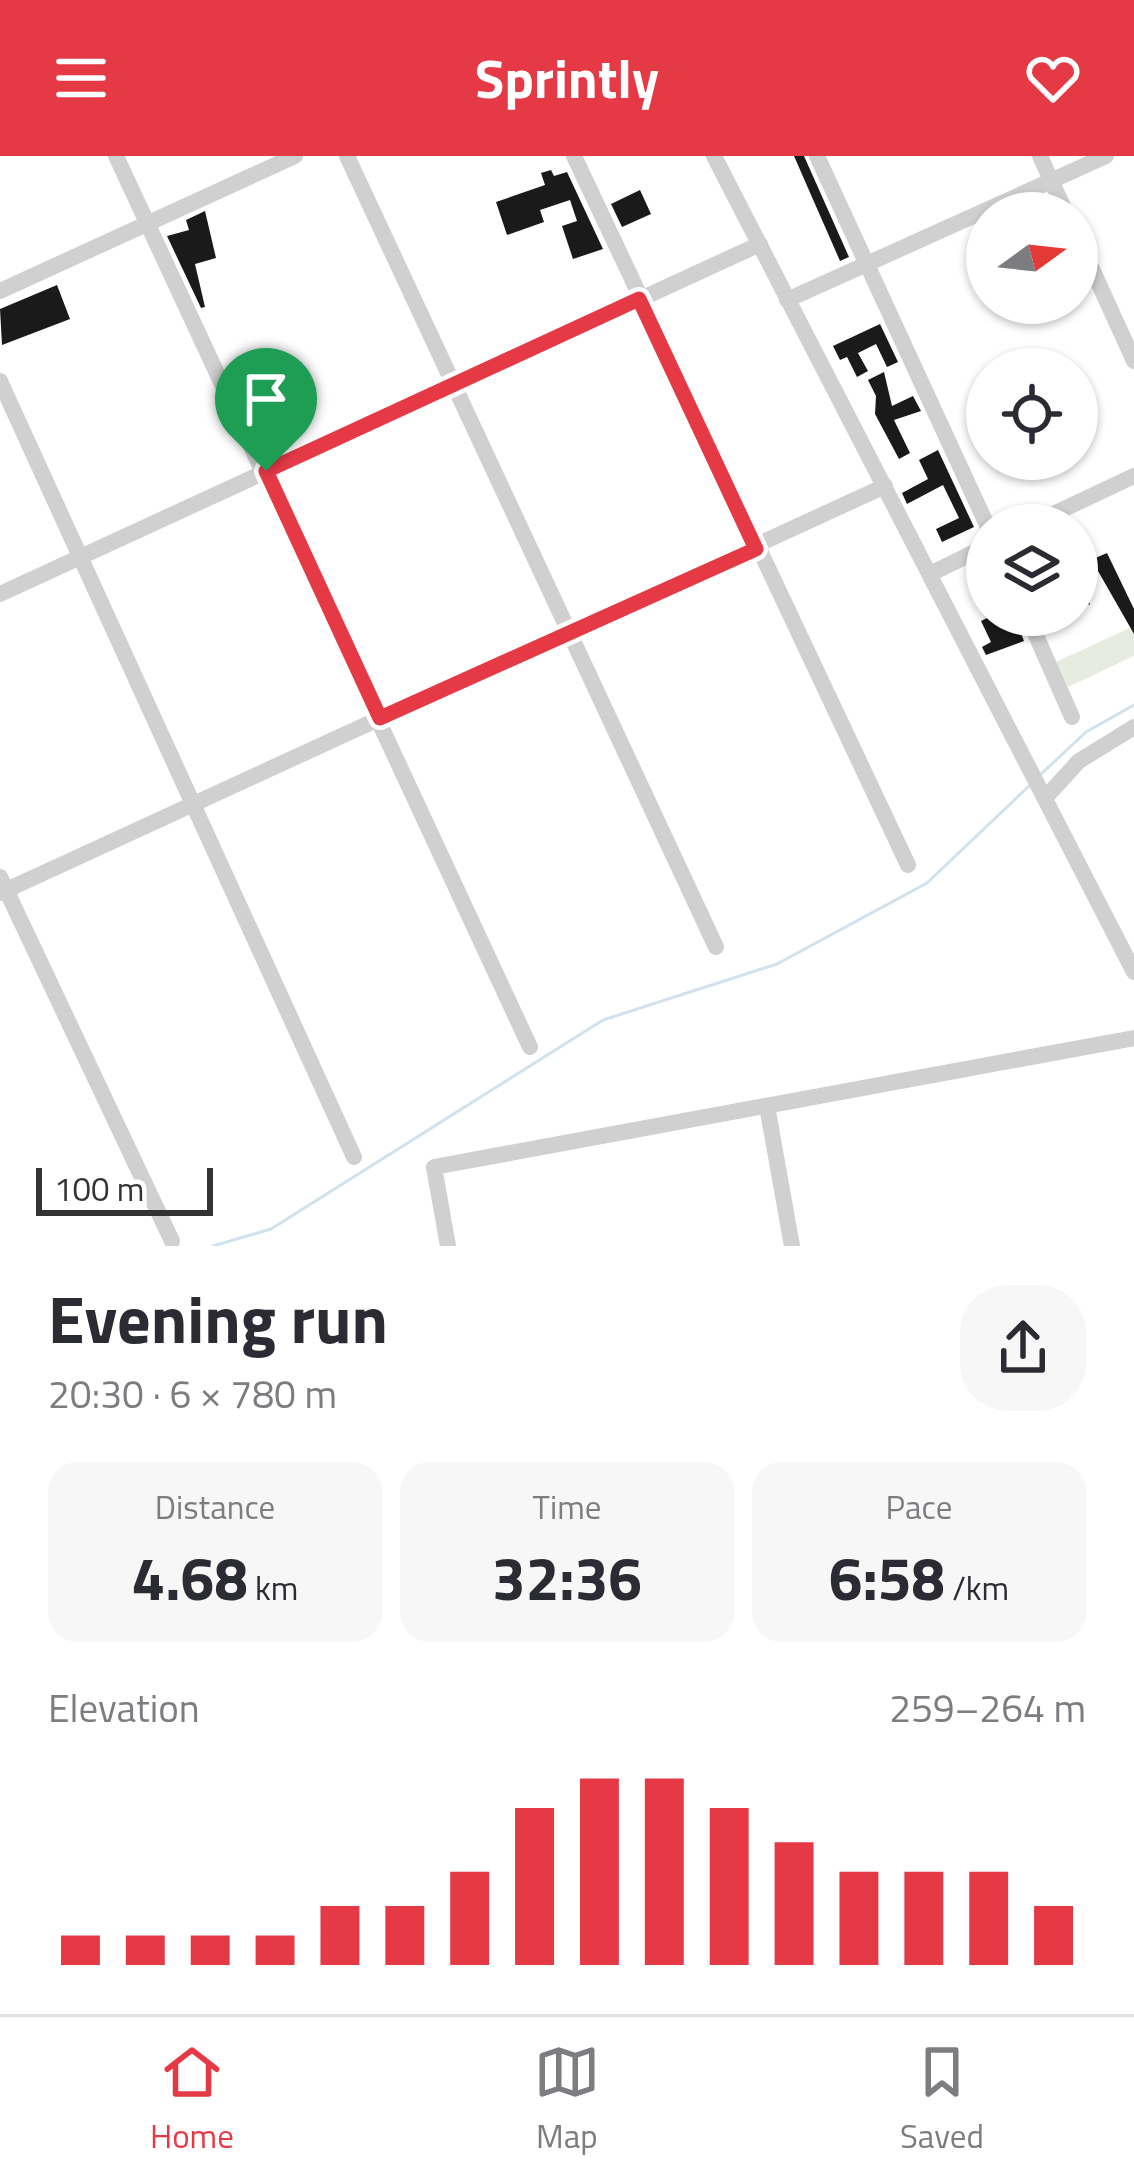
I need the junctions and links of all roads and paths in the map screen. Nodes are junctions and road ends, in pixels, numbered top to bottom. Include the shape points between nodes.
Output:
1 (116, 156) edge
2 (295, 156) edge
3 (347, 156) edge
4 (574, 156) edge
5 (714, 156) edge
6 (817, 156) edge
7 (1040, 156) edge
8 (1106, 156) edge
9 (1052, 181) junction
10 (1057, 192) edge
11 (150, 223) junction
12 (760, 244) junction
13 (866, 262) junction
14 (1098, 282) edge
15 (0, 292) edge
16 (639, 299) junction
17 (788, 300) junction
18 (1134, 361) edge
19 (0, 381) edge
20 (453, 385) junction
21 (266, 471) junction
22 (1134, 476) edge
23 (884, 486) junction
24 (977, 504) edge
25 (1075, 504) edge
26 (756, 549) junction
27 (80, 556) junction
28 (966, 556) edge
29 (930, 574) junction
30 (0, 594) edge
31 (568, 635) junction
32 (1036, 636) edge
33 (1072, 717) dead end
34 (380, 718) junction
35 (1134, 728) edge
36 (1046, 796) junction
37 (193, 804) junction
38 (908, 865) dead end
39 (2, 887) edge
40 (716, 947) dead end
41 (1134, 972) edge
42 (1134, 1038) edge
43 (530, 1047) dead end
44 (766, 1106) junction
45 (354, 1157) dead end
46 (172, 1241) dead end
47 (448, 1246) edge
48 (792, 1246) edge

1 - 11 street
2 - 11 street
3 - 20 street
4 - 16 street
5 - 12 street
6 - 13 street
7 - 9 street
8 - 9 street
9 - 10 street
9 - 13 street
11 - 15 street
11 - 21 street
12 - 16 street
12 - 17 street
13 - 17 street
13 - 24 street
14 - 18 street
16 - 20 street
16 - 26 street
17 - 23 street
19 - 27 street
20 - 21 street
20 - 31 street
21 - 27 street
21 - 34 street
22 - 25 street
23 - 26 street
23 - 29 street
26 - 31 street
26 - 38 street
27 - 30 street
27 - 37 street
28 - 29 street
29 - 36 street
31 - 34 street
31 - 40 street
32 - 33 street
34 - 37 street
34 - 43 street
35 - 36 street via 1079,761
36 - 41 street
37 - 39 street
37 - 45 street
39 - 46 street
42 - 44 street
44 - 47 street via 434,1166
44 - 48 street

